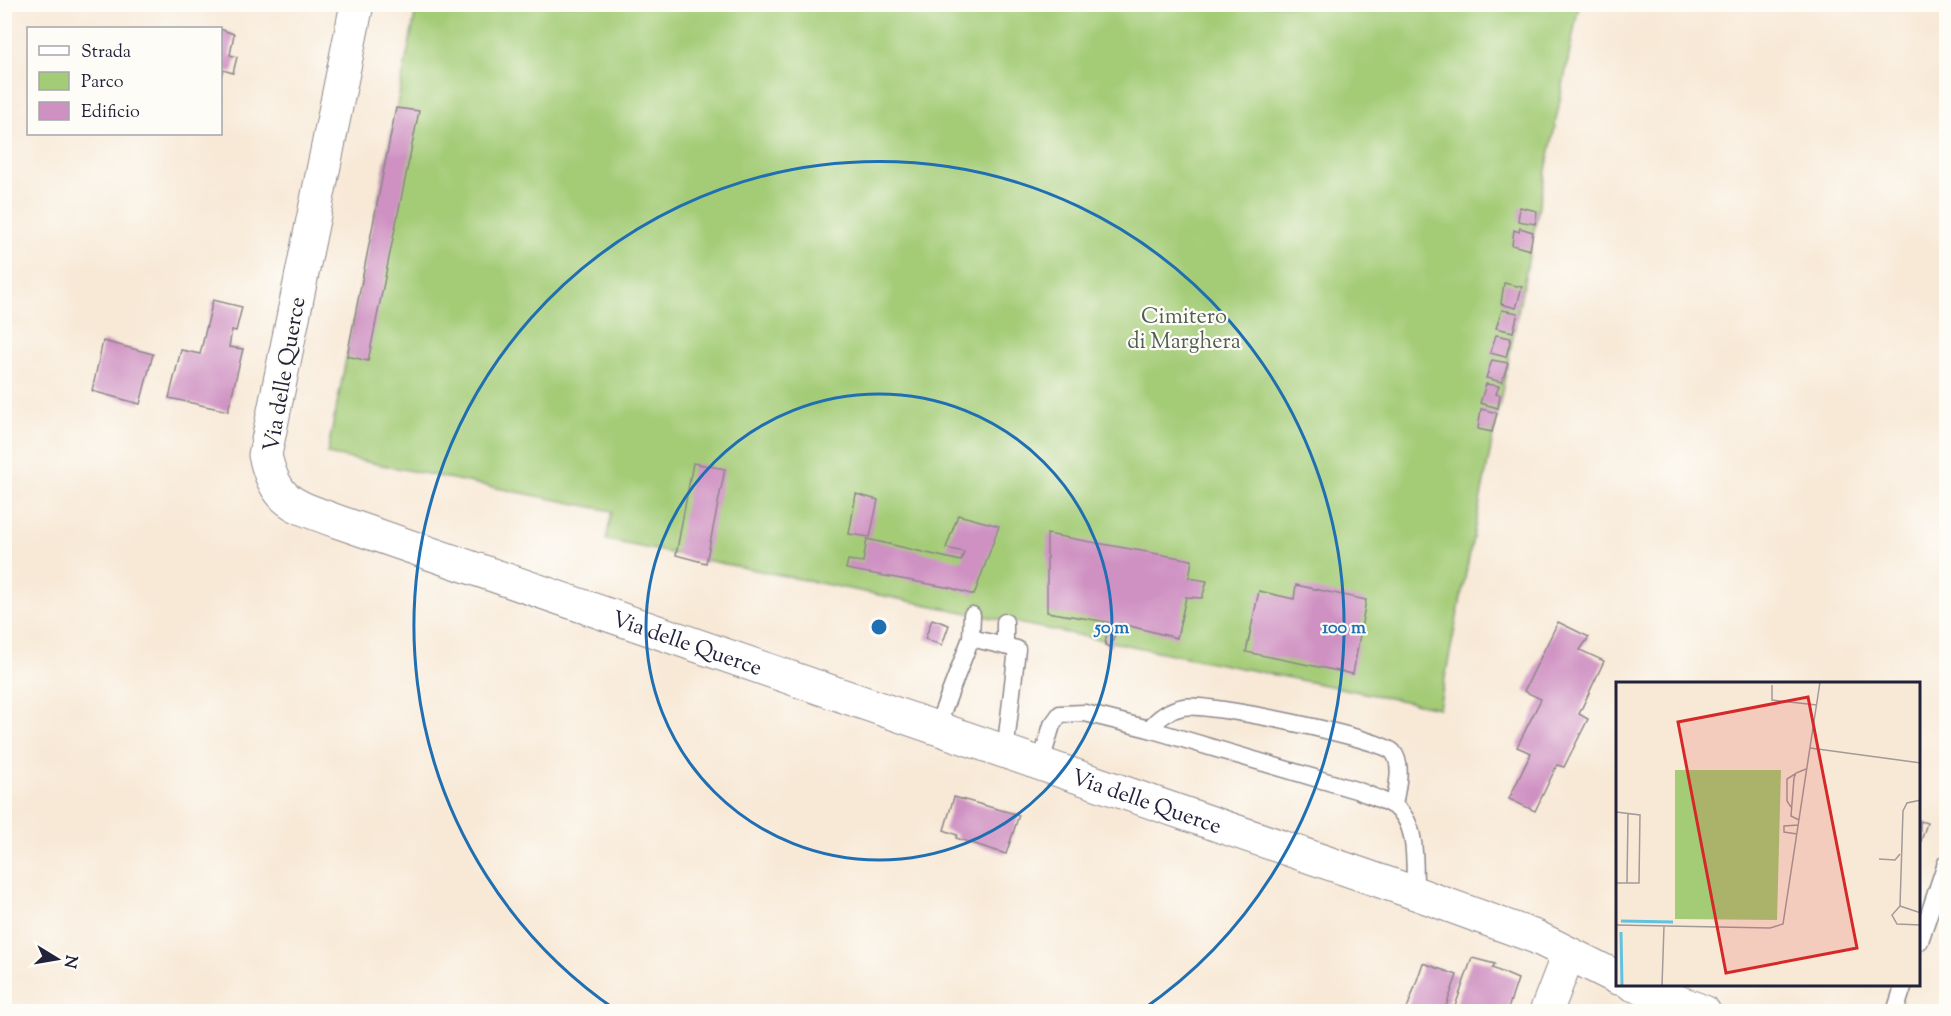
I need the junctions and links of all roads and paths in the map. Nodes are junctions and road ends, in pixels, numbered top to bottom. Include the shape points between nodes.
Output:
1 (357, 4) edge
2 (972, 615) dead end
3 (1005, 622) dead end
4 (972, 638) junction
5 (1005, 646) junction
6 (936, 729) junction
7 (1149, 729) junction
8 (1005, 753) junction
9 (1040, 765) junction
10 (1394, 806) junction
11 (1947, 863) edge
12 (1415, 893) junction
13 (1921, 938) edge
14 (1568, 955) junction
15 (1616, 977) edge
16 (1637, 986) edge
17 (1903, 986) edge
18 (1546, 1011) edge
19 (1704, 1011) edge
20 (1895, 1011) edge

1 - 6 street, Via delle Querce via 265,455 269,475 281,495 294,505 347,525
2 - 4 lane
3 - 5 lane
4 - 5 lane
4 - 6 lane
5 - 8 lane via 1017,649
6 - 8 street, Via delle Querce
7 - 9 lane via 1085,713 1060,714 1052,724
7 - 10 lane via 1359,791
7 - 10 lane via 1166,713 1184,706 1199,706 1363,740 1390,749 1395,755 1399,771
8 - 9 street, Via delle Querce
9 - 12 street, Via delle Querce
10 - 12 lane via 1401,812 1412,840
11 - 13 lane
12 - 14 street, Via delle Querce via 1536,937
14 - 15 street, Via delle Querce
14 - 18 street
16 - 19 street
17 - 20 lane

